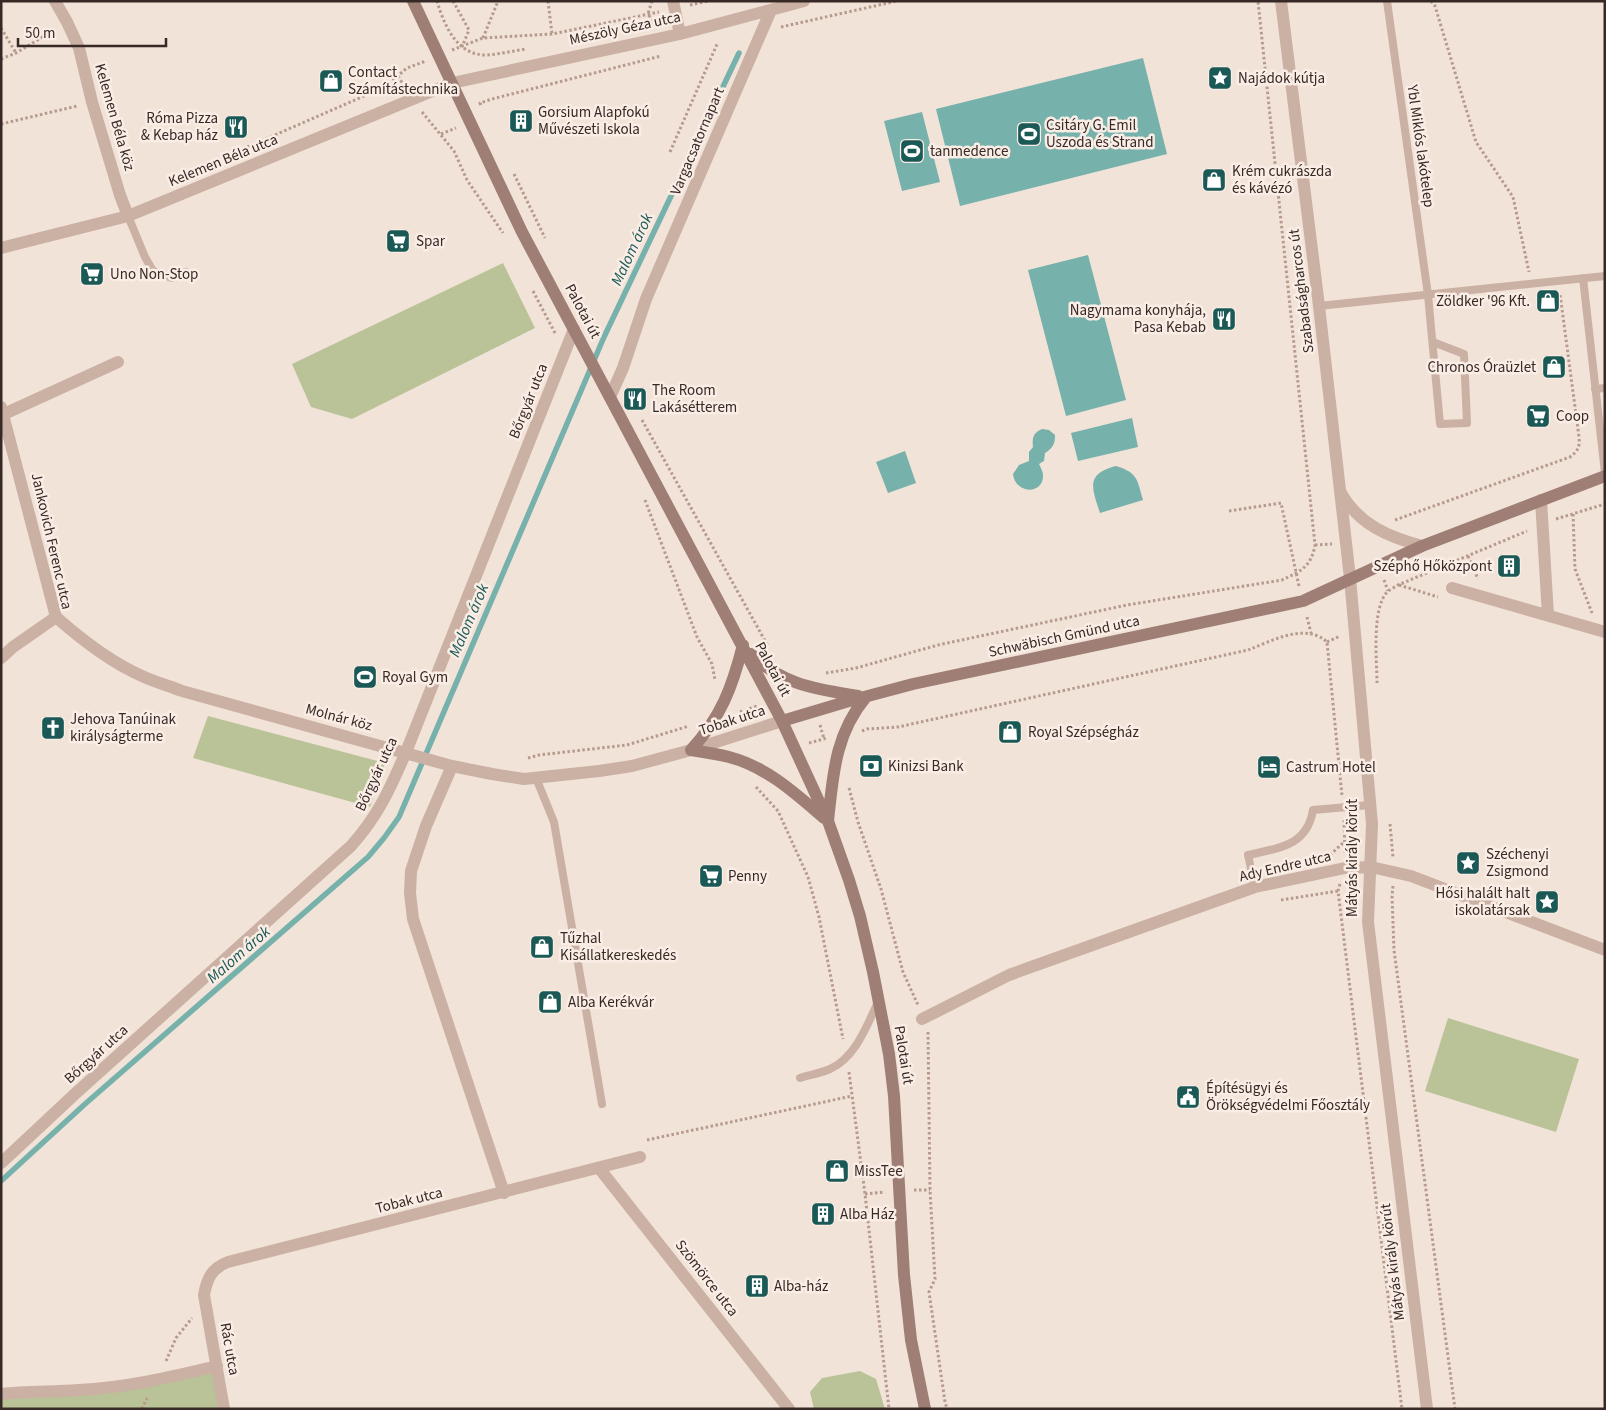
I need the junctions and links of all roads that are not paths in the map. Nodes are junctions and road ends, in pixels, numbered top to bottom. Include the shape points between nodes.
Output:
1 (55, 1) edge
2 (413, 1) edge
3 (804, 1) edge
4 (1281, 1) edge
5 (1387, 1) edge
6 (674, 5) edge
7 (771, 10) junction
8 (680, 34) junction
9 (452, 84) junction
10 (128, 216) junction
11 (1, 248) edge
12 (186, 272) dead end
13 (1605, 276) edge
14 (1583, 278) junction
15 (1428, 294) junction
16 (1319, 306) junction
17 (577, 334) junction
18 (1433, 342) junction
19 (118, 362) dead end
20 (1605, 388) edge
21 (1594, 389) junction
22 (610, 397) junction
23 (2, 411) edge
24 (1605, 474) edge
25 (1340, 491) junction
26 (1541, 500) junction
27 (1422, 546) junction
28 (1350, 578) junction
29 (1452, 588) dead end
30 (1548, 615) junction
31 (56, 617) junction
32 (1604, 632) edge
33 (743, 645) junction
34 (1, 658) edge
35 (866, 697) junction
36 (782, 721) junction
37 (691, 750) junction
38 (411, 754) junction
39 (452, 766) junction
40 (536, 778) junction
41 (1370, 805) junction
42 (828, 821) junction
43 (1370, 867) junction
44 (1254, 887) junction
45 (1605, 950) edge
46 (879, 1000) junction
47 (922, 1019) road end
48 (800, 1078) dead end
49 (602, 1104) dead end
50 (640, 1157) dead end
51 (1, 1163) edge
52 (599, 1168) junction
53 (504, 1193) junction
54 (204, 1299) joint
55 (217, 1366) junction
56 (1, 1394) edge
57 (224, 1409) edge
58 (789, 1409) edge
59 (925, 1409) edge
60 (1426, 1409) edge

1 - 10 street, Kelemen Béla köz via 78,48
2 - 9 main road, Palotai út
3 - 7 street, Mészöly Géza utca
4 - 16 street, Szabadságharcos út
5 - 15 lane, Ybl Miklós lakótelep
6 - 8 street
7 - 8 street, Mészöly Géza utca
7 - 22 street, Vargacsatornapart via 646,299
8 - 9 street, Mészöly Géza utca
9 - 10 street, Kelemen Béla utca
9 - 17 main road, Palotai út via 522,232
10 - 11 street, Kelemen Béla utca
10 - 12 lane via 153,272 172,278
13 - 14 lane
14 - 15 lane
14 - 21 lane
15 - 16 lane
15 - 18 lane, Ybl Miklós lakótelep
16 - 25 street, Szabadságharcos út
17 - 22 main road, Palotai út
17 - 38 street, Bőrgyár utca via 567,348
18 - 18 lane, Ybl Miklós lakótelep via 1440,424 1467,422 1464,354
19 - 23 street
20 - 21 lane
21 - 24 lane
22 - 33 main road, Palotai út
23 - 31 street, Jankovich Ferenc utca
24 - 26 main road
25 - 27 street via 1355,513 1376,529
25 - 28 street, Szabadságharcos út
26 - 27 main road
26 - 30 street
27 - 28 main road
28 - 35 main road, Schwäbisch Gmünd utca via 1303,601 913,684
28 - 41 street, Mátyás király körút
29 - 30 street
30 - 32 street
31 - 34 street, Jankovich Ferenc utca
31 - 38 street, Molnár köz via 114,661 142,676 214,701
33 - 35 main road via 778,676 806,687
33 - 36 main road, Palotai út
33 - 37 main road via 725,700 708,732
35 - 36 main road, Schwäbisch Gmünd utca
35 - 42 main road via 854,711 839,745
36 - 37 street, Tobak utca
36 - 42 main road, Palotai út
37 - 40 street, Molnár köz via 624,767
37 - 42 main road via 729,757 753,766 774,777
38 - 39 street, Molnár köz
38 - 51 street, Bőrgyár utca via 381,808 351,846
39 - 40 street, Molnár köz via 524,779
39 - 53 street via 411,871 413,919
40 - 49 lane via 554,822
41 - 43 street, Mátyás király körút
41 - 44 lane via 1313,810 1311,822 1294,843 1248,855
42 - 46 main road, Palotai út via 860,916
43 - 44 street, Ady Endre utca via 1345,868
43 - 45 street, Ady Endre utca via 1411,876
43 - 60 street, Mátyás király körút via 1368,922
44 - 47 street, Ady Endre utca via 1009,975
46 - 48 lane via 859,1041 847,1056 830,1069
46 - 59 main road, Palotai út via 894,1096 911,1340
50 - 52 street, Tobak utca
52 - 53 street, Tobak utca
52 - 58 street, Szömörce utca
53 - 54 street, Tobak utca via 228,1262 210,1273
54 - 55 street, Rác utca
55 - 56 street via 157,1380 79,1390
55 - 57 street, Rác utca

